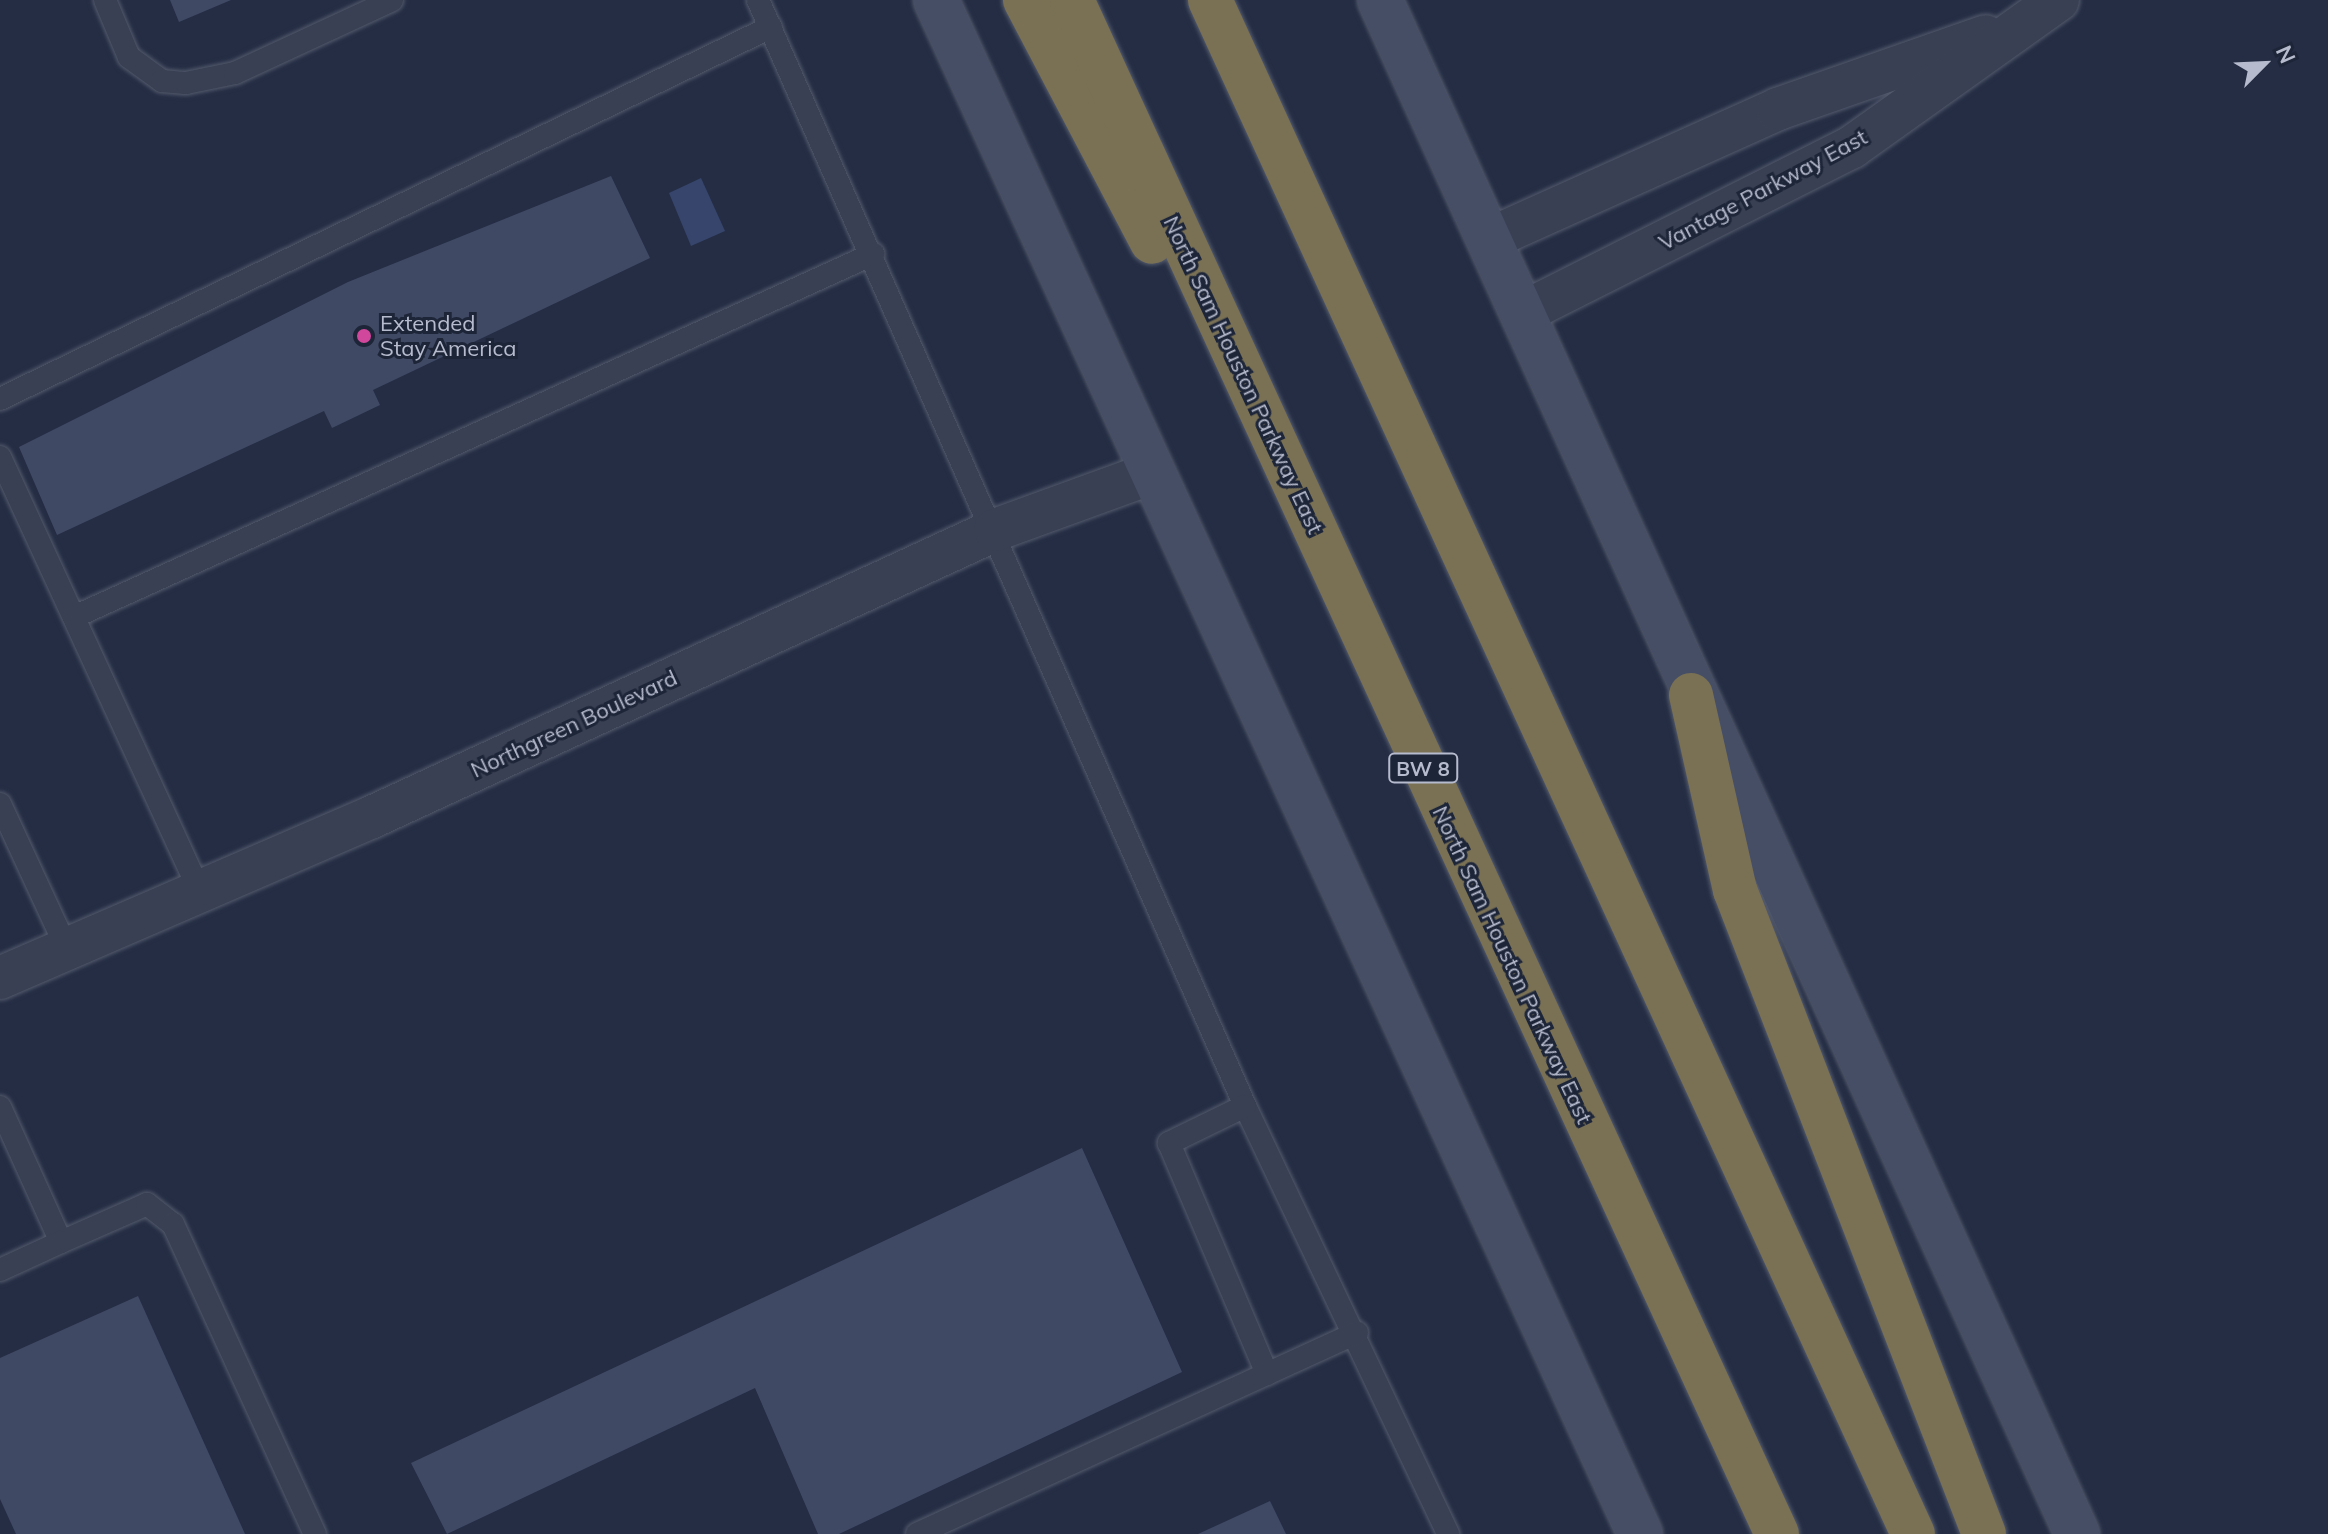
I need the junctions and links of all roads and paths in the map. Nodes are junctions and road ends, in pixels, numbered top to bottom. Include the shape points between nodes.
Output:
1 (105, 0) edge
2 (392, 0) edge
3 (758, 0) edge
4 (936, 0) edge
5 (1025, 0) edge
6 (1072, 0) edge
7 (1210, 0) edge
8 (1380, 0) edge
9 (2051, 5) edge
10 (771, 27) junction
11 (1489, 239) junction
12 (873, 254) junction
13 (1522, 313) junction
14 (0, 399) edge
15 (0, 457) edge
16 (1149, 474) junction
17 (995, 530) junction
18 (74, 617) junction
19 (1379, 673) junction
20 (1691, 695) junction
21 (0, 804) edge
22 (200, 892) junction
23 (67, 949) junction
24 (0, 978) edge
25 (1245, 1106) junction
26 (0, 1107) edge
27 (61, 1242) junction
28 (0, 1270) edge
29 (1357, 1333) junction
30 (1267, 1374) junction
31 (315, 1534) edge
32 (917, 1534) edge
33 (1448, 1534) edge
34 (1640, 1534) edge
35 (1777, 1534) edge
36 (1913, 1534) edge
37 (1984, 1534) edge
38 (2077, 1534) edge

1 - 2 lane via 129,57 162,81 186,83 235,73
3 - 10 lane
4 - 16 main road
5 - 19 highway
6 - 19 highway, North Sam Houston Parkway East / BW 8
7 - 36 highway
8 - 11 main road
9 - 11 street, Vantage Parkway East via 1778,109
9 - 13 street, Vantage Parkway East via 1852,147
10 - 12 lane
10 - 14 lane
11 - 13 main road
12 - 17 lane
12 - 18 lane
13 - 20 main road
15 - 18 lane
16 - 17 street, Northgreen Boulevard
16 - 34 main road
17 - 22 street, Northgreen Boulevard
17 - 25 lane
18 - 22 lane
19 - 35 highway, North Sam Houston Parkway East / BW 8
20 - 37 highway via 1735,890
20 - 38 main road
21 - 23 lane
22 - 23 street, Northgreen Boulevard
23 - 24 street, Northgreen Boulevard
25 - 29 lane
25 - 30 lane via 1169,1143
26 - 27 lane
27 - 28 lane
27 - 31 lane via 147,1204 173,1224
29 - 30 lane
29 - 33 lane
30 - 32 lane

